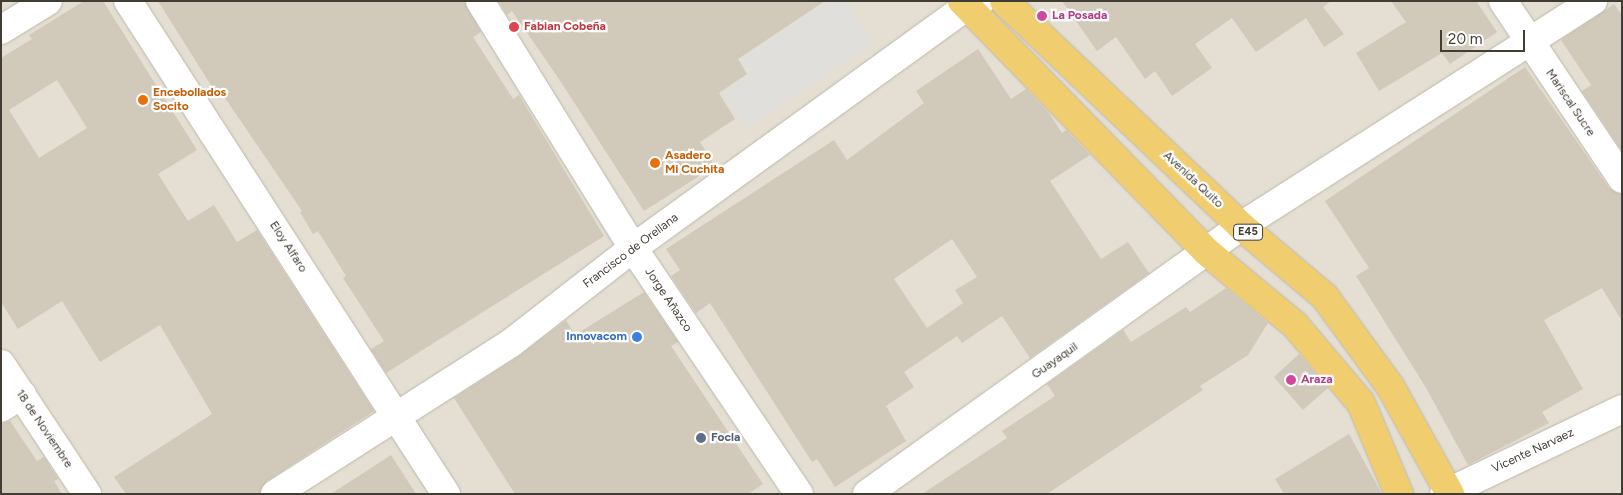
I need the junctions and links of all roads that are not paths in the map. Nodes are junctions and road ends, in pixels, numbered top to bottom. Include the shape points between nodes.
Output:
1 (48, 1) edge
2 (128, 1) edge
3 (480, 1) edge
4 (1004, 1) edge
5 (1503, 1) edge
6 (1593, 1) edge
7 (970, 3) edge
8 (1, 30) edge
9 (1530, 43) junction
10 (1622, 179) edge
11 (1241, 226) junction
12 (634, 248) junction
13 (1207, 252) junction
14 (1, 364) edge
15 (11, 402) edge
16 (1622, 409) edge
17 (398, 417) junction
18 (1448, 493) edge
19 (87, 494) edge
20 (275, 494) edge
21 (446, 494) edge
22 (798, 494) edge
23 (867, 494) edge
24 (1400, 494) edge

1 - 8 street
2 - 17 street, Eloy Alfaro
3 - 12 street, Jorge Añazco
4 - 11 highway, Avenida Quito / E45
5 - 9 street, Mariscal Sucre
6 - 9 street, Guayaquil
7 - 12 street, Francisco de Orellana
7 - 13 highway
9 - 10 street, Mariscal Sucre
9 - 11 street, Guayaquil
11 - 13 street, Guayaquil
11 - 18 highway, Avenida Quito / E45 via 1325,297 1390,386
12 - 17 street, Francisco de Orellana via 511,343
12 - 22 street, Jorge Añazco
13 - 23 street, Guayaquil
13 - 24 highway via 1295,325 1361,403
14 - 15 street, 18 de Noviembre
15 - 19 street, 18 de Noviembre
16 - 18 street, Vicente Narvaez
17 - 20 street, Francisco de Orellana
17 - 21 street, Eloy Alfaro

